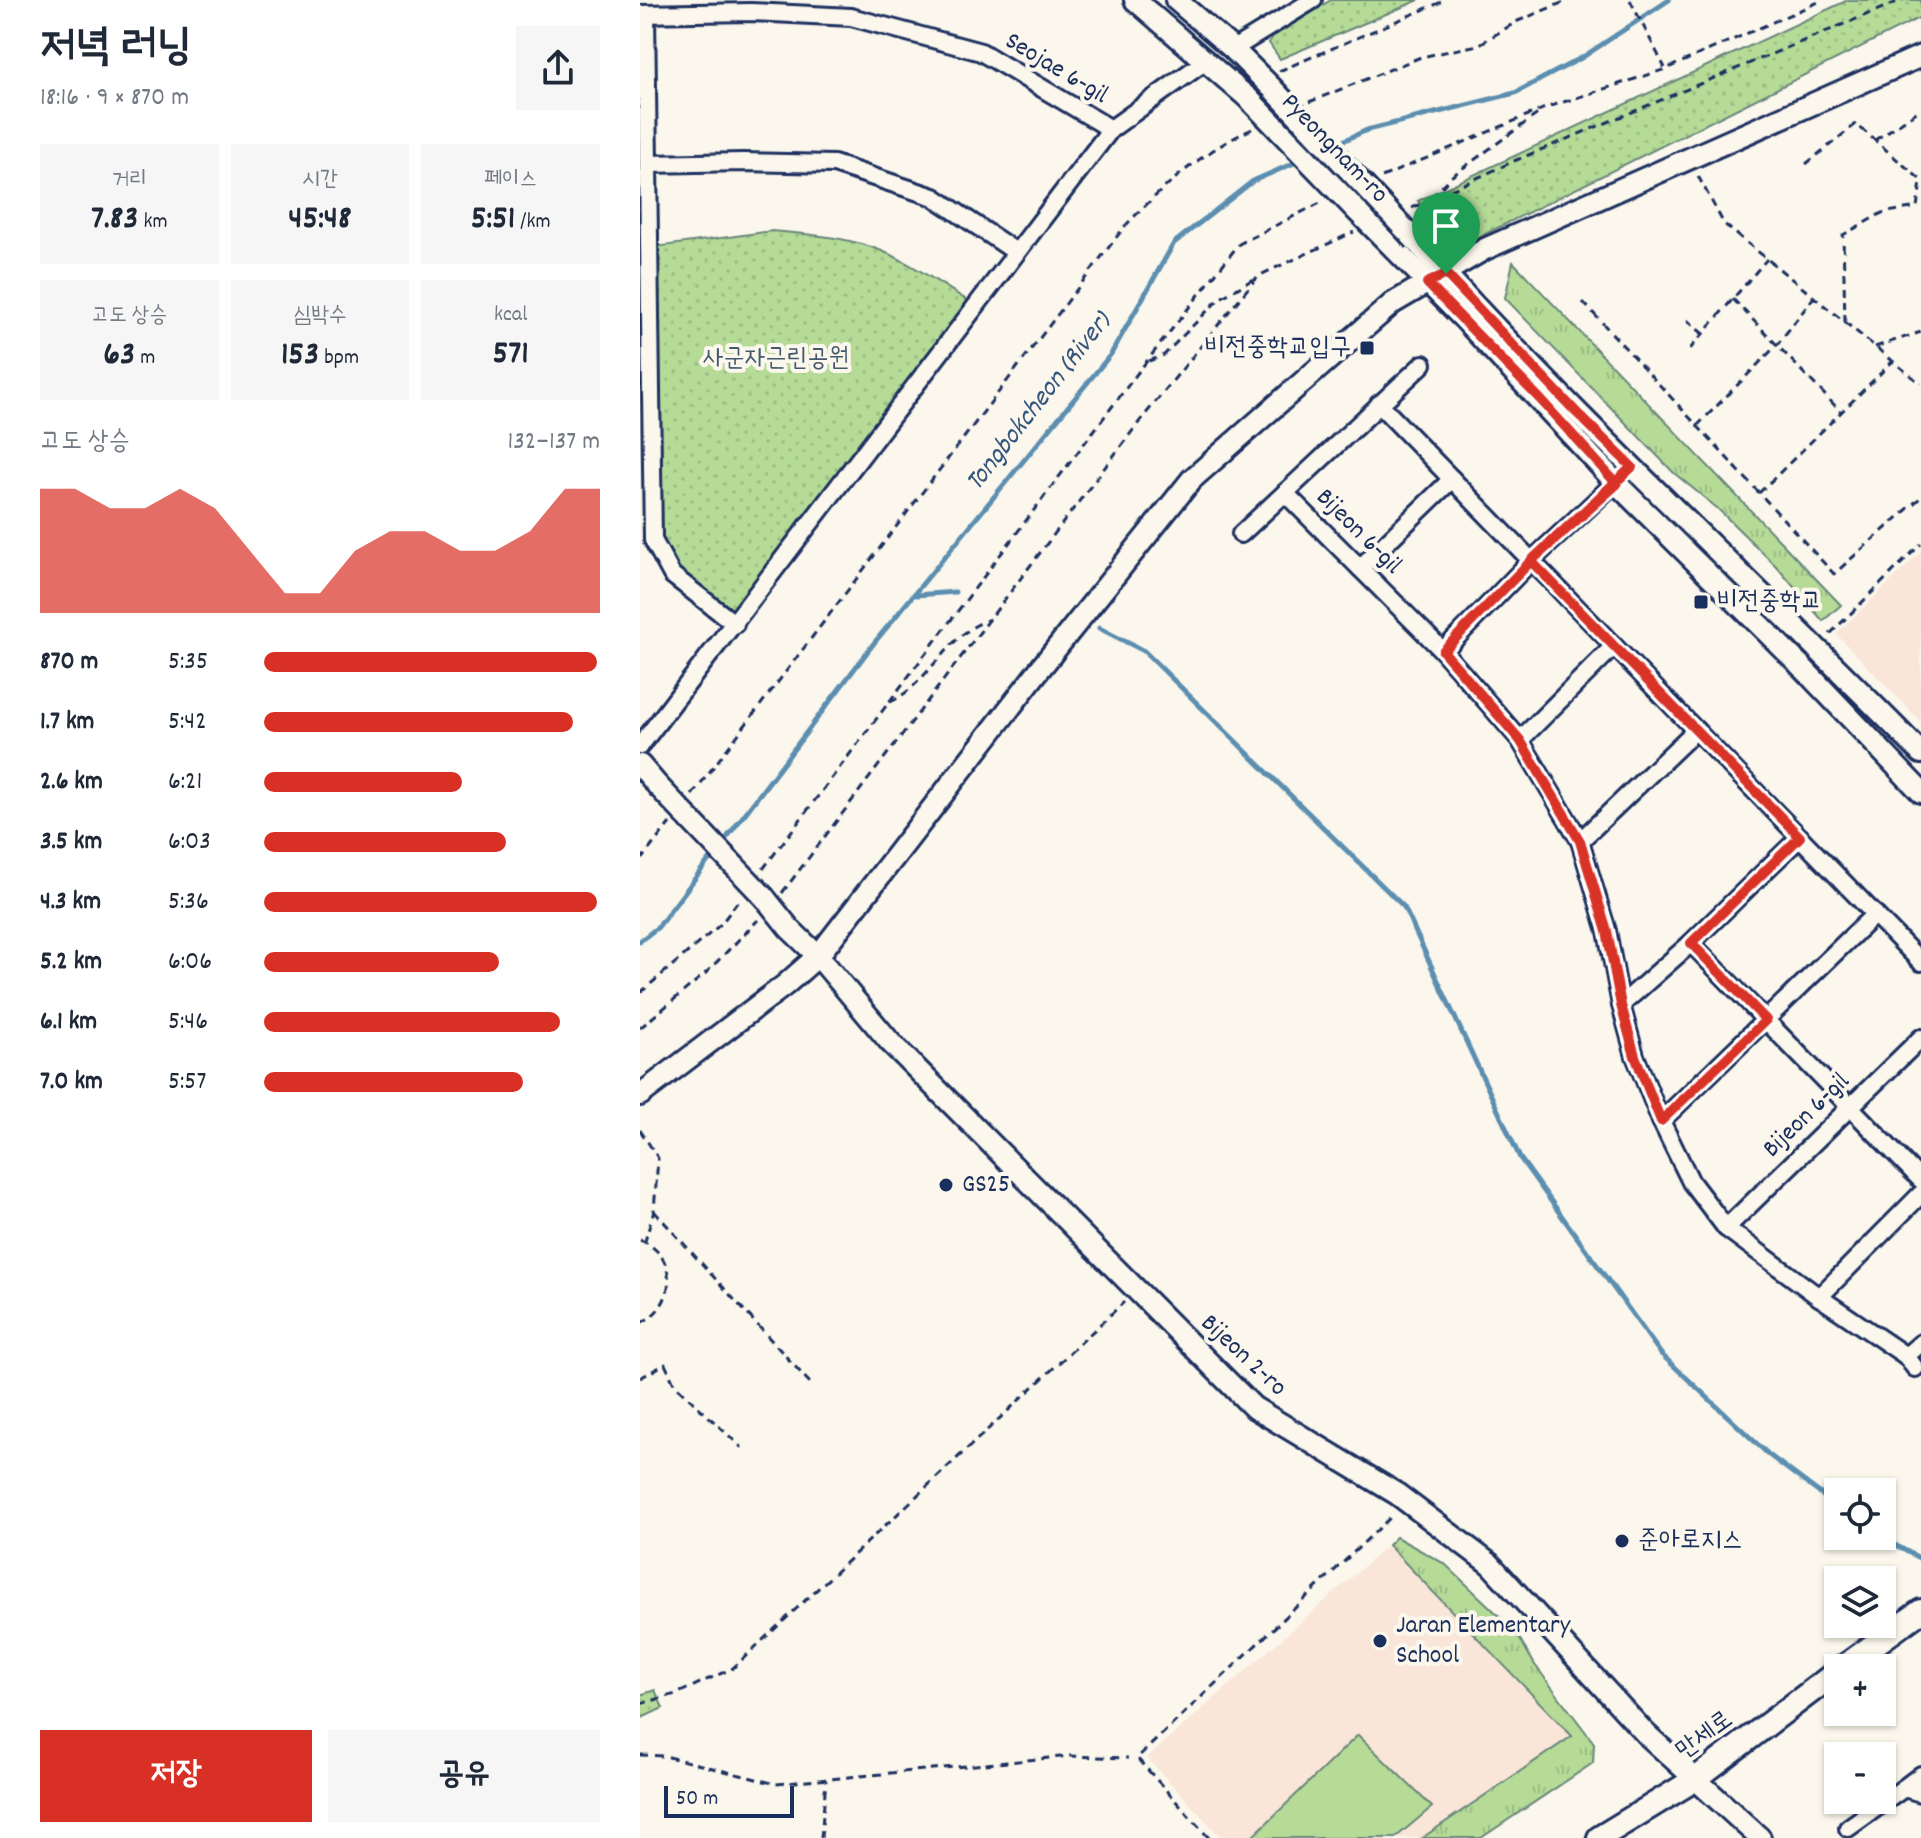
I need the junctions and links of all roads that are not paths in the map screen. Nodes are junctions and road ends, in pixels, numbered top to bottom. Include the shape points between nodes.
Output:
1 (1135, 0) edge
2 (1176, 0) edge
3 (1313, 0) edge
4 (643, 14) edge
5 (1233, 49) junction
6 (1921, 56) edge
7 (1207, 60) junction
8 (1111, 129) junction
9 (649, 164) junction
10 (644, 248) edge
11 (1016, 252) junction
12 (1436, 278) junction
13 (1423, 364) dead end
14 (1379, 404) junction
15 (1632, 467) junction
16 (645, 479) edge
17 (1452, 479) junction
18 (1617, 484) junction
19 (1285, 493) junction
20 (1241, 534) dead end
21 (1531, 561) junction
22 (1360, 568) junction
23 (735, 624) junction
24 (1614, 646) junction
25 (1443, 651) junction
26 (1696, 730) junction
27 (1520, 740) junction
28 (640, 746) edge
29 (1921, 753) edge
30 (640, 765) edge
31 (1921, 792) edge
32 (1800, 837) junction
33 (1580, 841) junction
34 (1875, 914) junction
35 (1691, 943) junction
36 (818, 956) junction
37 (1921, 962) edge
38 (1621, 1005) junction
39 (1766, 1020) junction
40 (1921, 1038) edge
41 (640, 1095) edge
42 (1850, 1107) junction
43 (1661, 1121) junction
44 (1921, 1180) edge
45 (1921, 1194) edge
46 (1726, 1228) junction
47 (1819, 1297) junction
48 (1921, 1343) edge
49 (1921, 1611) edge
50 (1862, 1654) edge
51 (1824, 1682) edge
52 (1921, 1775) edge
53 (1694, 1780) junction
54 (1904, 1788) junction
55 (1921, 1793) edge
56 (1848, 1828) dead end
57 (1599, 1838) edge
58 (1760, 1838) edge

1 - 7 street, Pyeongnam-ro
2 - 5 street
3 - 5 street
4 - 8 street, Seojae 6-gil via 851,17 981,52
4 - 9 street, Seojae 6-gil
5 - 12 street, bridge via 1275,79 1415,240
6 - 12 street via 1485,249
7 - 8 street
7 - 12 street, Pyeongnam-ro, bridge via 1357,211
8 - 11 street
9 - 10 street, Seojae 6-gil
9 - 11 street via 834,164 934,197
10 - 16 street, Seojae 6-gil
11 - 23 street
12 - 15 street
12 - 18 street, Pyeongnam-ro
12 - 36 street via 1393,303 1192,479
13 - 14 street, Bijeon 6-gil
14 - 17 street
14 - 19 street, Bijeon 6-gil
15 - 18 street
15 - 29 street
16 - 23 street, Seojae 6-gil via 653,540 672,575
17 - 21 street
17 - 22 street
18 - 21 street
18 - 31 street, Pyeongnam-ro
19 - 20 street
19 - 22 street, Bijeon 6-gil
21 - 24 street
21 - 25 street
22 - 25 street, Bijeon 6-gil
23 - 28 street
24 - 26 street
24 - 27 street
25 - 27 street, Bijeon 6-gil
26 - 32 street
26 - 33 street
27 - 33 street, Bijeon 6-gil
30 - 36 street, Bijeon 2-ro, bridge
32 - 34 street
32 - 35 street
33 - 38 street, Bijeon 6-gil via 1607,931
34 - 37 street
34 - 39 street
35 - 38 street
35 - 39 street
36 - 41 street
36 - 53 street, Bijeon 2-ro via 890,1042 1253,1407 1407,1502 1490,1564
38 - 43 street, Bijeon 6-gil
39 - 42 street
39 - 43 street
40 - 42 street, Bijeon 6-gil
42 - 44 street
42 - 46 street, Bijeon 6-gil
43 - 46 street, Bijeon 6-gil via 1691,1182
45 - 47 street
46 - 47 street, Bijeon 6-gil
47 - 48 street, Bijeon 6-gil via 1911,1362
49 - 50 main road, 만세로
51 - 53 main road, 만세로
52 - 54 street
53 - 57 main road, 만세로
53 - 58 street, Bijeon 2-ro
54 - 55 street
54 - 56 street

